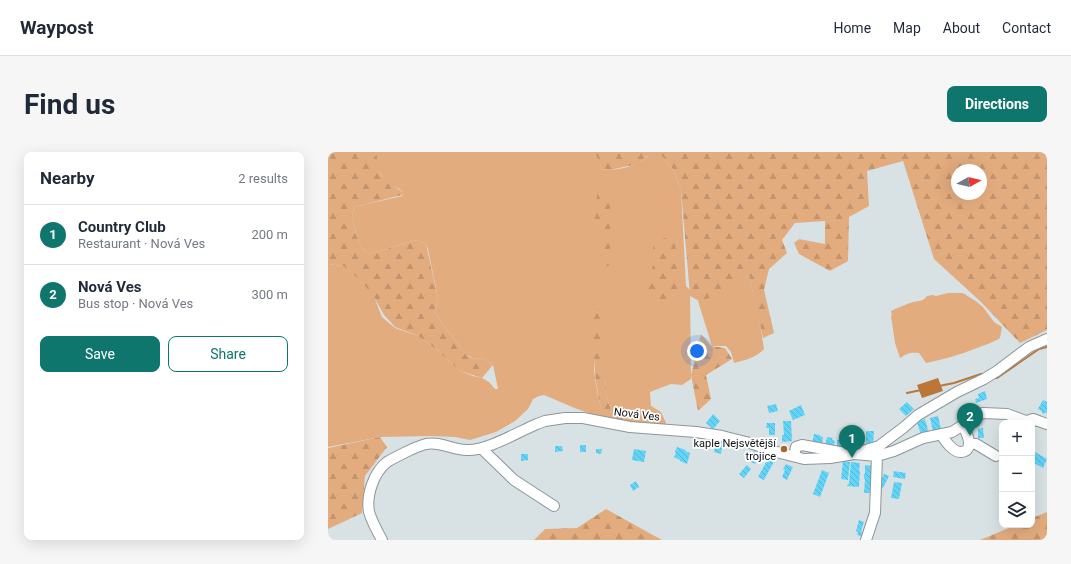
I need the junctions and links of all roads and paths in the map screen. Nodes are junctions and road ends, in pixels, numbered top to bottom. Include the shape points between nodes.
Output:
1 (1047, 339) edge
2 (1022, 420) edge
3 (1032, 420) edge
4 (1047, 424) edge
5 (964, 425) junction
6 (1035, 425) edge
7 (1047, 431) edge
8 (941, 434) junction
9 (970, 443) junction
10 (481, 448) junction
11 (852, 455) junction
12 (877, 456) junction
13 (996, 456) dead end
14 (554, 506) dead end
15 (382, 540) edge
16 (866, 540) edge

1 - 11 street, Nová Ves via 1029,347 984,379 918,415 879,446
2 - 5 street, Nová Ves via 1006,414 983,413 972,417
3 - 4 street
5 - 8 street, Nová Ves via 952,432
5 - 9 street
6 - 7 street, Nová Ves
8 - 9 street via 948,445 959,452 966,451
8 - 12 street, Nová Ves via 923,438
9 - 13 street
10 - 11 street, Nová Ves via 545,421 583,418 630,427 722,436 804,459
10 - 14 street via 514,480
10 - 15 street, Nová Ves via 468,450 426,444 387,462 379,470 369,498 369,512
11 - 12 street, Nová Ves
12 - 16 street via 876,513

